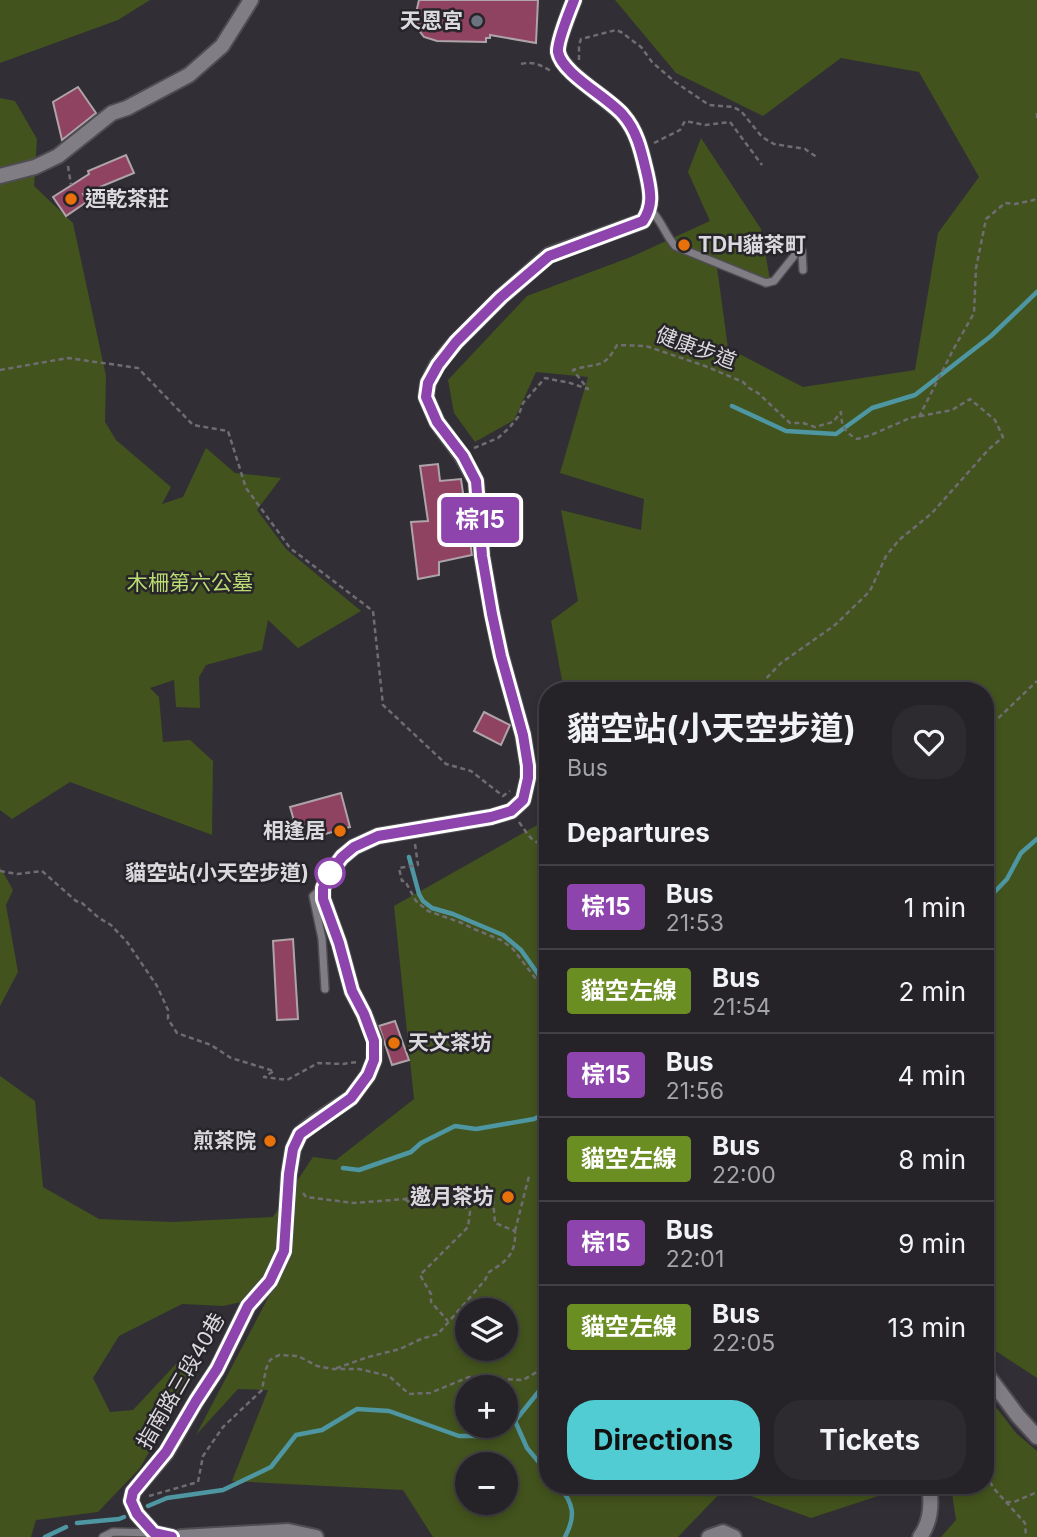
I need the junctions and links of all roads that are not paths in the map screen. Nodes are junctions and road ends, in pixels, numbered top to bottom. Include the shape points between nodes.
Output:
1 (251, 0) edge
2 (574, 0) edge
3 (0, 176) edge
4 (650, 209) junction
5 (803, 271) dead end
6 (323, 888) junction
7 (325, 989) dead end
8 (994, 1386) edge
9 (1037, 1437) edge
10 (930, 1494) edge
11 (154, 1533) junction
12 (103, 1537) edge
13 (172, 1537) edge
14 (181, 1537) edge
15 (316, 1537) edge
16 (709, 1537) edge
17 (734, 1537) edge
18 (920, 1537) edge

1 - 3 street via 222,46 189,75 112,113 58,156
2 - 4 street via 559,54 634,131 649,185
4 - 5 lane via 675,246 766,283 774,281 798,251 802,251
4 - 6 street via 643,221 549,256 456,342 428,383 426,397 437,422 476,481 492,614 523,735 528,778 523,800 511,811 491,817 378,836 342,857
6 - 7 lane via 313,896
6 - 11 street, 指南路三段40巷 via 352,991 374,1041 374,1060 351,1098 300,1134 289,1174 284,1251 166,1452 133,1492 131,1501 137,1514
8 - 9 street
10 - 18 street via 926,1528
11 - 12 lane via 113,1532
11 - 13 street
14 - 15 street via 288,1531
16 - 17 street via 723,1532

